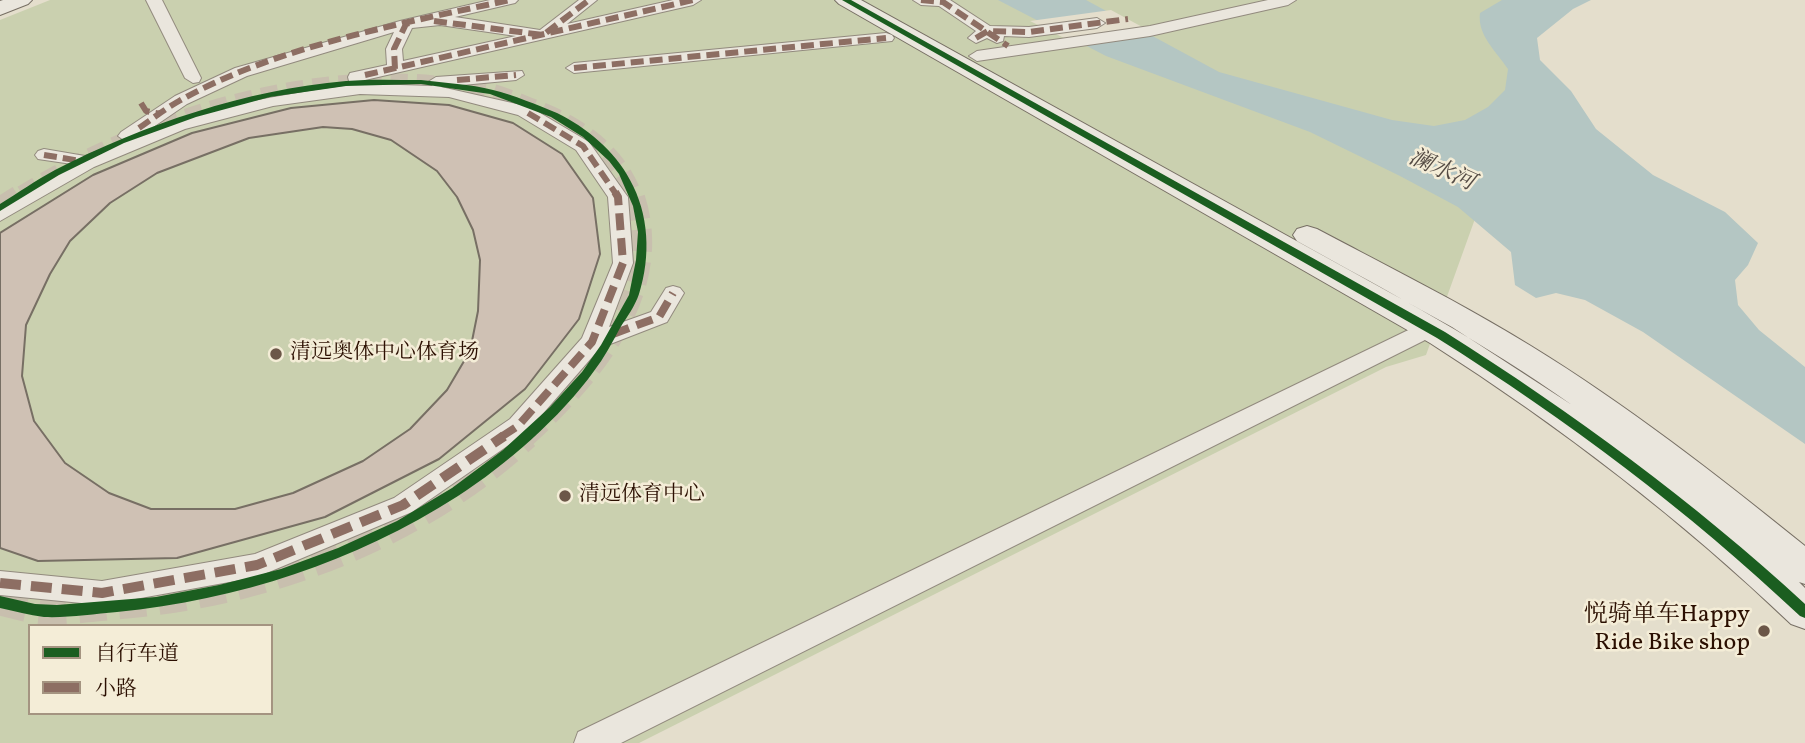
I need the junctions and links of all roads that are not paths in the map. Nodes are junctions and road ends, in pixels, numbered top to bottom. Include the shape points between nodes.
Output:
1 (21, 0) edge
2 (154, 0) edge
3 (510, 0) edge
4 (589, 0) edge
5 (693, 0) edge
6 (846, 0) edge
7 (875, 0) edge
8 (922, 0) edge
9 (1289, 0) edge
10 (948, 1) edge
11 (0, 9) edge
12 (1128, 19) dead end
13 (406, 24) junction
14 (1150, 31) joint
15 (543, 35) junction
16 (886, 38) dead end
17 (980, 42) junction
18 (1051, 45) joint
19 (1007, 46) dead end
20 (574, 68) dead end
21 (395, 69) junction
22 (516, 75) dead end
23 (193, 78) dead end
24 (360, 89) junction
25 (141, 103) dead end
26 (160, 114) junction
27 (44, 155) dead end
28 (87, 163) junction
29 (0, 215) edge
30 (673, 293) dead end
31 (1429, 328) junction
32 (592, 342) junction
33 (1805, 568) edge
34 (0, 583) edge
35 (1805, 612) edge
36 (589, 743) edge

1 - 11 street
2 - 23 street
3 - 13 street
4 - 15 street
5 - 15 street
6 - 31 street
7 - 17 street
8 - 10 street
9 - 14 street
10 - 17 street
12 - 17 street
13 - 15 street via 440,20
13 - 21 street via 394,49
13 - 26 street via 241,72
14 - 18 street
15 - 21 street
16 - 20 street
17 - 18 street
17 - 19 street
17 - 33 street via 1520,354 1655,447
21 - 24 street via 356,77
22 - 24 street
24 - 28 street via 271,101 179,125
24 - 32 street via 449,92 524,111 583,146 618,197 623,263
25 - 26 street via 146,111
26 - 28 street
27 - 28 street
28 - 29 street
30 - 32 street via 659,317
31 - 35 street via 1617,454 1707,524
31 - 36 street
32 - 34 street via 518,426 403,505 269,561 102,593

